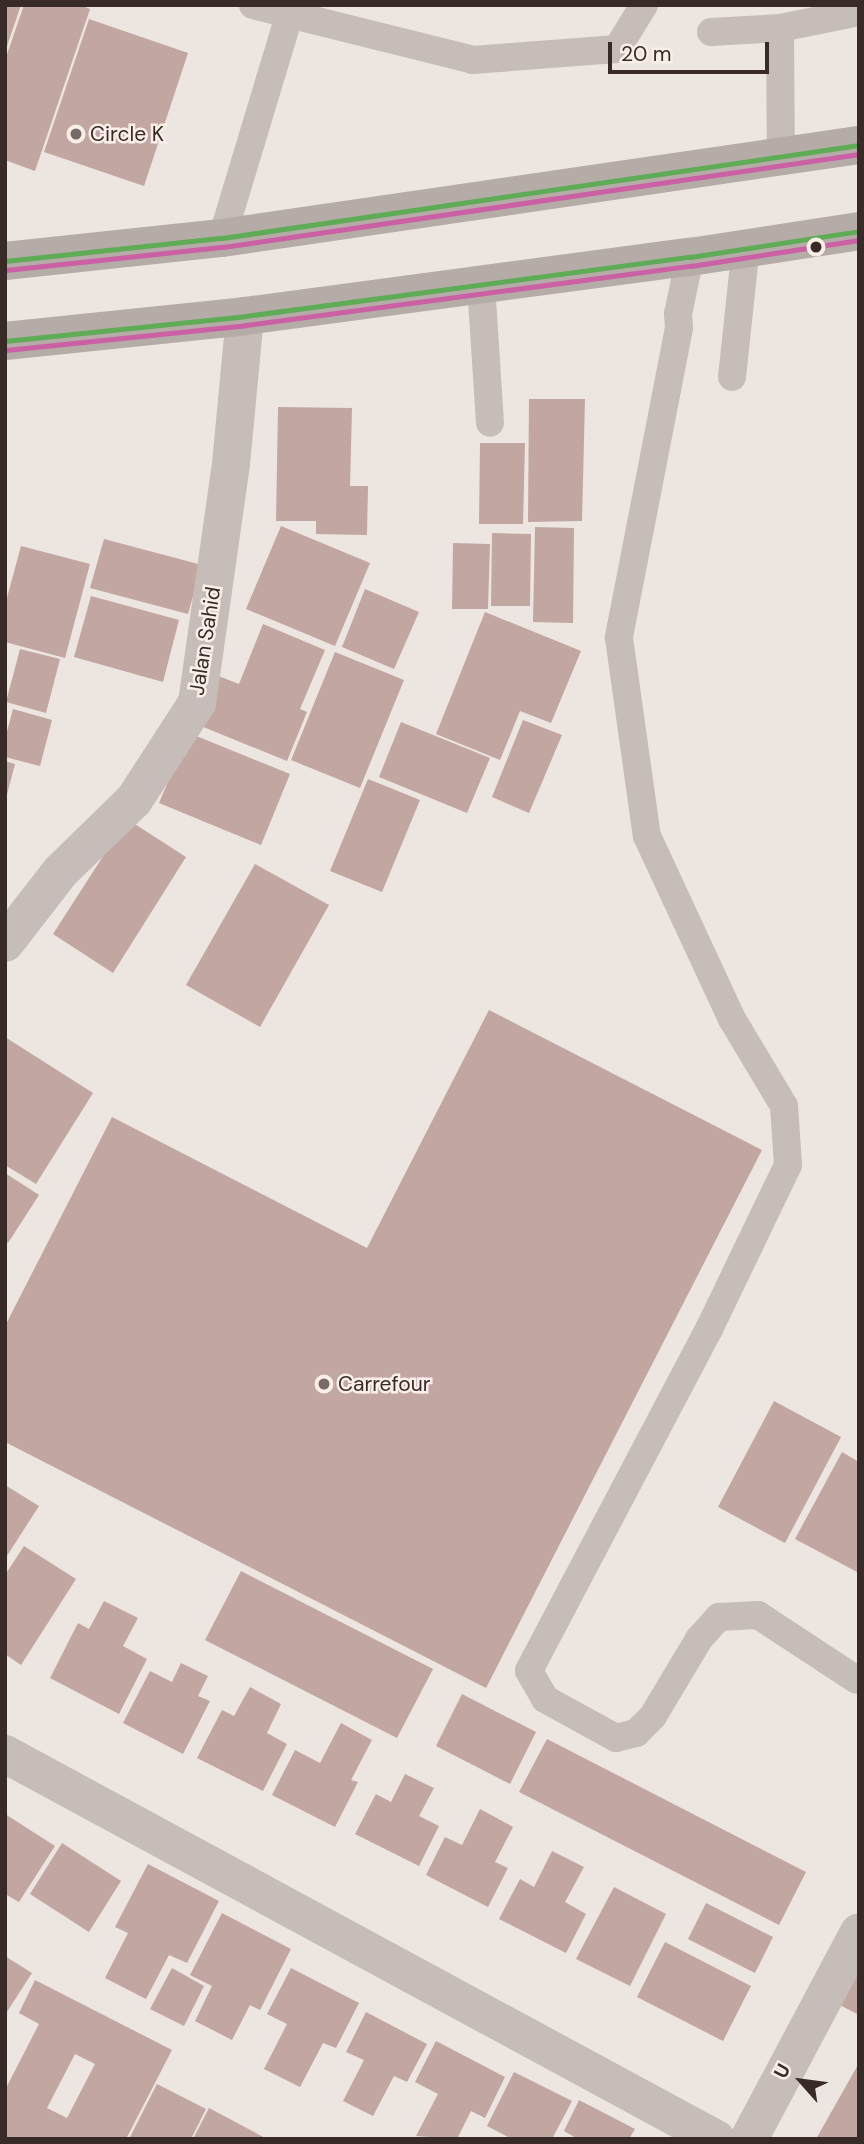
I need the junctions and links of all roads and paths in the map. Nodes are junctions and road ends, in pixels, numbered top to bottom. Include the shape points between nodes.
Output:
1 (253, 5) edge
2 (644, 5) edge
3 (859, 12) edge
4 (290, 13) junction
5 (780, 28) junction
6 (711, 32) dead end
7 (859, 145) edge
8 (781, 157) junction
9 (859, 231) edge
10 (222, 237) junction
11 (690, 257) junction
12 (745, 260) junction
13 (5, 261) edge
14 (483, 302) junction
15 (245, 316) junction
16 (5, 341) edge
17 (733, 366) dead end
18 (490, 423) dead end
19 (5, 943) edge
20 (857, 1680) dead end
21 (5, 1754) edge
22 (859, 1932) edge
23 (716, 2139) edge
24 (749, 2139) edge

1 - 4 lane
2 - 4 lane via 617,49 473,60
3 - 5 lane
4 - 10 lane
5 - 6 lane
5 - 8 lane
7 - 8 main road
8 - 10 main road
9 - 12 main road
10 - 13 main road
11 - 12 main road
11 - 14 main road
11 - 20 lane via 619,638 648,836 732,1018 784,1106 788,1165 709,1329 529,1671 545,1699 616,1738 636,1733 653,1716 699,1639 719,1617 758,1615
12 - 17 lane
14 - 15 main road
14 - 18 lane
15 - 16 main road
15 - 19 street, Jalan Sahid via 197,703 134,800 60,872
21 - 23 street
22 - 24 street

